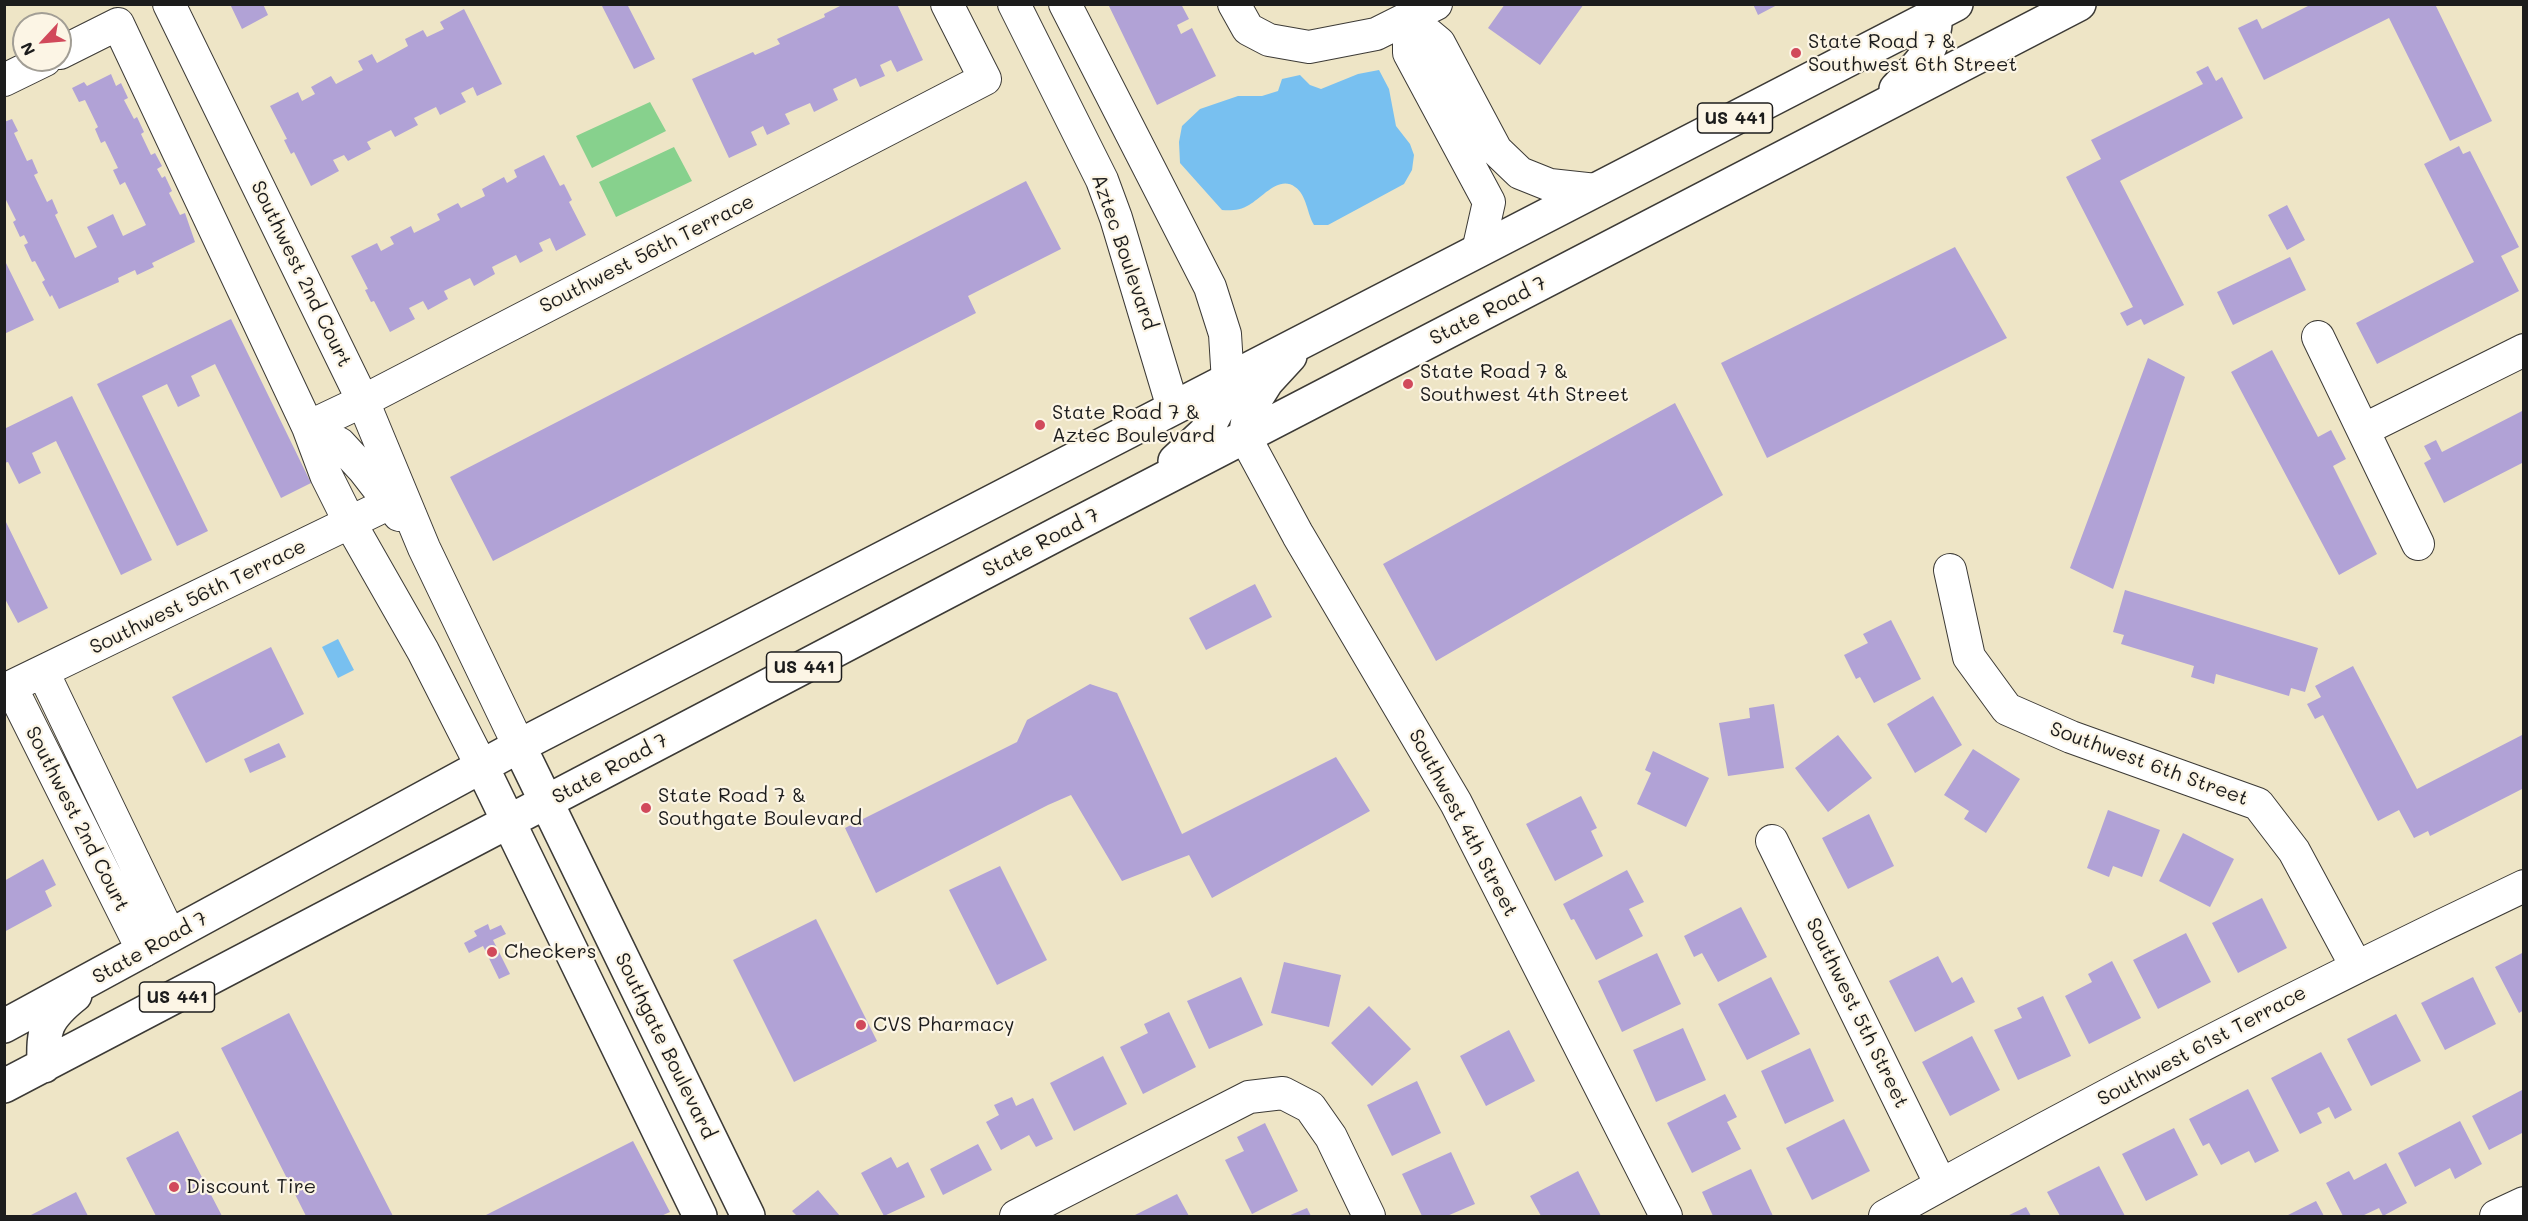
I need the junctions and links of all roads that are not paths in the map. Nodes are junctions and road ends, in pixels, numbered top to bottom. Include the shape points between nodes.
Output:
1 (169, 4) edge
2 (947, 4) edge
3 (1014, 4) edge
4 (1065, 4) edge
5 (1234, 4) edge
6 (1436, 4) edge
7 (2079, 4) edge
8 (1941, 8) edge
9 (1409, 18) junction
10 (72, 46) edge
11 (20, 72) edge
12 (4, 80) edge
13 (1876, 110) junction
14 (1596, 190) junction
15 (1478, 250) junction
16 (2318, 338) dead end
17 (1306, 339) junction
18 (2523, 350) edge
19 (1228, 382) junction
20 (363, 401) junction
21 (1173, 408) junction
22 (308, 427) junction
23 (2363, 430) junction
24 (1245, 437) junction
25 (1145, 489) junction
26 (390, 503) junction
27 (350, 523) junction
28 (2418, 544) dead end
29 (424, 548) junction
30 (1950, 570) dead end
31 (43, 672) junction
32 (8, 688) edge
33 (519, 746) junction
34 (482, 767) junction
35 (545, 803) junction
36 (509, 822) junction
37 (1772, 840) dead end
38 (2523, 886) edge
39 (157, 943) junction
40 (2356, 966) junction
41 (100, 976) junction
42 (4, 1026) edge
43 (44, 1066) junction
44 (4, 1086) edge
45 (1941, 1185) junction
46 (2523, 1203) edge
47 (1069, 1205) edge
48 (700, 1216) edge
49 (748, 1216) edge
50 (1016, 1216) edge
51 (1369, 1216) edge
52 (1666, 1216) edge
53 (1885, 1216) edge
54 (2496, 1216) edge

1 - 20 street, Southwest 2nd Court
2 - 20 street, Southwest 56th Terrace via 985,79
3 - 21 street, Aztec Boulevard via 1102,180
4 - 19 street via 1210,287 1225,334
5 - 9 street via 1248,28 1269,40 1309,47 1376,34
6 - 9 street
7 - 13 main road, State Road 7 / US 441
8 - 13 main road via 1926,58
8 - 14 main road, State Road 7 / US 441
9 - 14 street via 1439,44 1496,150 1520,173 1550,185
9 - 15 street via 1409,53 1489,202
10 - 22 street via 118,24
11 - 12 street
13 - 24 main road, State Road 7 / US 441
14 - 15 main road, State Road 7 / US 441
15 - 17 main road, State Road 7 / US 441
16 - 23 street
17 - 19 main road, State Road 7 / US 441
17 - 24 main road via 1267,381 1250,408
18 - 23 street
19 - 21 main road, State Road 7 / US 441
19 - 25 main road via 1206,432
20 - 22 street, Southwest 56th Terrace
20 - 29 street, Southwest 2nd Court
21 - 33 main road, State Road 7 / US 441
22 - 26 street, Southwest 2nd Court via 340,444
22 - 27 street
23 - 28 street
24 - 25 main road, State Road 7 / US 441
24 - 52 street, Southwest 4th Street via 1298,535 1456,803
25 - 35 main road, State Road 7 / US 441
26 - 27 street, Southwest 56th Terrace
26 - 29 street, Southwest 2nd Court
27 - 31 street, Southwest 56th Terrace
27 - 34 street via 423,651
29 - 33 street, Southwest 2nd Court
30 - 40 street, Southwest 6th Street via 1969,657 2007,709 2071,737 2258,804 2294,851
31 - 32 street, Southwest 56th Terrace
31 - 39 street, Southwest 2nd Court
32 - 39 street, Southwest 2nd Court
33 - 34 main road, State Road 7 / US 441
33 - 35 main road, Southgate Boulevard
34 - 36 main road
34 - 39 main road, State Road 7 / US 441
35 - 36 main road, State Road 7 / US 441
35 - 49 main road, Southgate Boulevard
36 - 43 main road, State Road 7 / US 441
36 - 48 main road
37 - 45 street, Southwest 5th Street
38 - 40 street, Southwest 61st Terrace
39 - 41 main road, State Road 7 / US 441
40 - 45 street, Southwest 61st Terrace
41 - 42 main road, State Road 7 / US 441
41 - 43 main road via 54,1011 43,1039
43 - 44 main road, State Road 7 / US 441
45 - 53 street, Southwest 61st Terrace
46 - 54 street
47 - 50 street
47 - 51 street via 1249,1097 1283,1093 1310,1107 1331,1137

